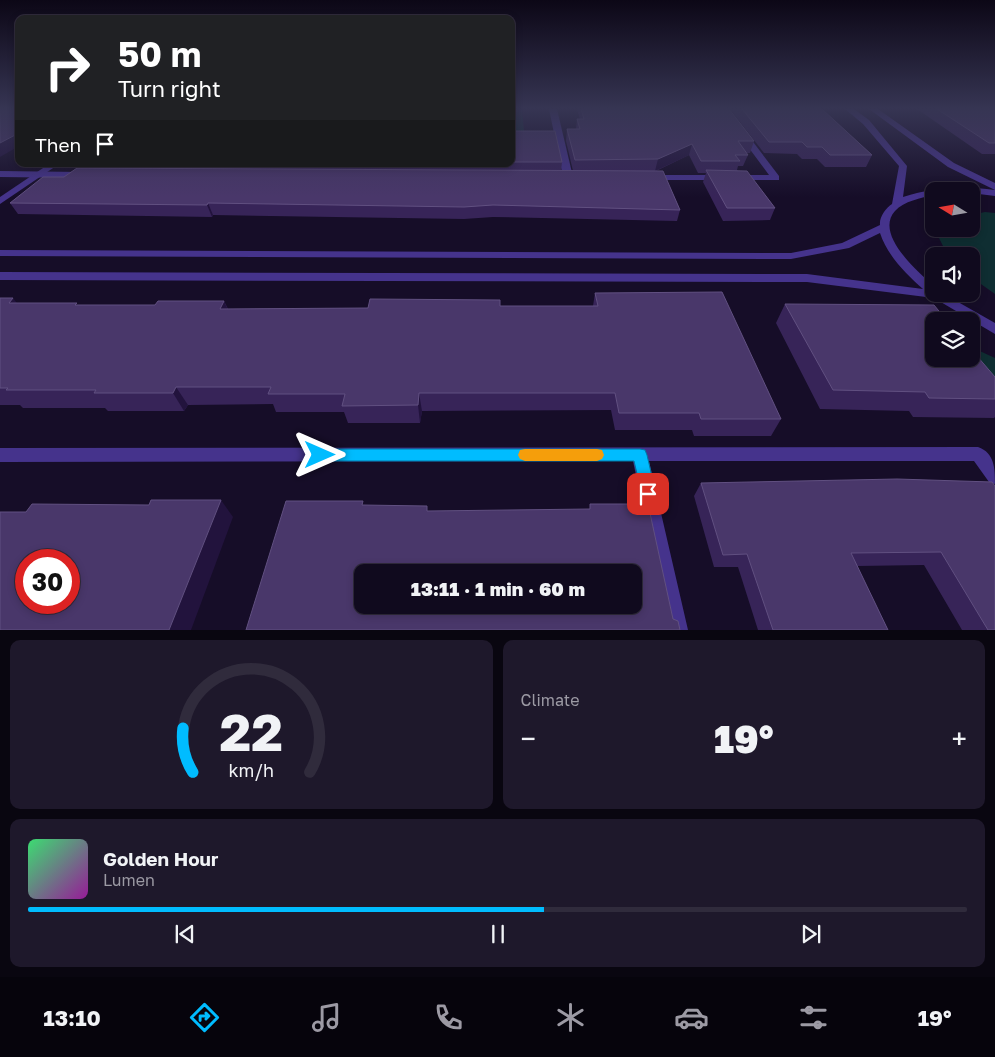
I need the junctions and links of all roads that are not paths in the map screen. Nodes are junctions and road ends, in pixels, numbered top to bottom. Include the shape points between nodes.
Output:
1 (559, 138) edge
2 (746, 138) edge
3 (880, 138) edge
4 (914, 138) edge
5 (51, 167) edge
6 (0, 174) edge
7 (39, 175) junction
8 (98, 175) edge
9 (568, 177) edge
10 (638, 178) edge
11 (995, 187) edge
12 (980, 191) edge
13 (995, 193) edge
14 (925, 194) edge
15 (0, 201) edge
16 (897, 204) junction
17 (884, 228) junction
18 (0, 253) edge
19 (0, 276) edge
20 (925, 285) edge
21 (925, 293) edge
22 (949, 302) edge
23 (995, 329) edge
24 (0, 455) edge
25 (640, 455) junction
26 (995, 477) edge
27 (678, 630) edge

1 - 9 street
2 - 10 street via 776,178
3 - 16 street via 903,166
4 - 11 street via 951,165
5 - 7 street
6 - 7 street
7 - 8 street
7 - 15 street
12 - 13 street
14 - 16 street
16 - 17 street via 889,211
17 - 18 street via 845,246 791,256
17 - 20 street via 886,240 896,257
19 - 21 street via 807,278
22 - 23 street
24 - 25 street
25 - 26 street via 978,454
25 - 27 street

